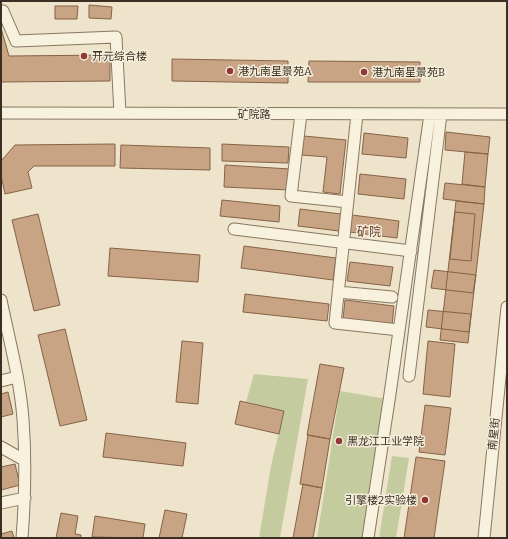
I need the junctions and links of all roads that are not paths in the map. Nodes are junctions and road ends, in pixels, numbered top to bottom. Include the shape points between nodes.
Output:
1 (1, 12) edge
2 (1, 113) edge
3 (120, 113) junction
4 (301, 114) junction
5 (357, 114) junction
6 (435, 114) junction
7 (507, 114) edge
8 (348, 202) junction
9 (234, 229) dead end
10 (344, 243) junction
11 (410, 251) junction
12 (338, 292) junction
13 (392, 297) dead end
14 (1, 300) edge
15 (507, 307) edge
16 (4, 330) edge
17 (399, 330) junction
18 (408, 376) dead end
19 (17, 378) junction
20 (503, 379) edge
21 (1, 380) edge
22 (1, 446) edge
23 (24, 460) junction
24 (25, 498) junction
25 (1, 503) edge
26 (22, 538) edge
27 (368, 538) edge
28 (484, 538) edge

1 - 3 street via 3,11 16,41 116,36
2 - 3 street, 矿院路
3 - 4 street, 矿院路
4 - 5 street, 矿院路
4 - 8 street via 291,196
5 - 6 street, 矿院路
5 - 8 street
6 - 7 street, 矿院路
6 - 11 street
6 - 18 street
8 - 10 street
9 - 10 street
10 - 11 street
10 - 12 street
11 - 17 street
12 - 13 street
12 - 17 street via 335,323
14 - 16 street
15 - 20 street, 南星街
16 - 19 street
17 - 27 street
19 - 21 street
19 - 23 street via 23,419
20 - 28 street, 南星街
22 - 23 street
23 - 24 street
24 - 25 street
24 - 26 street

